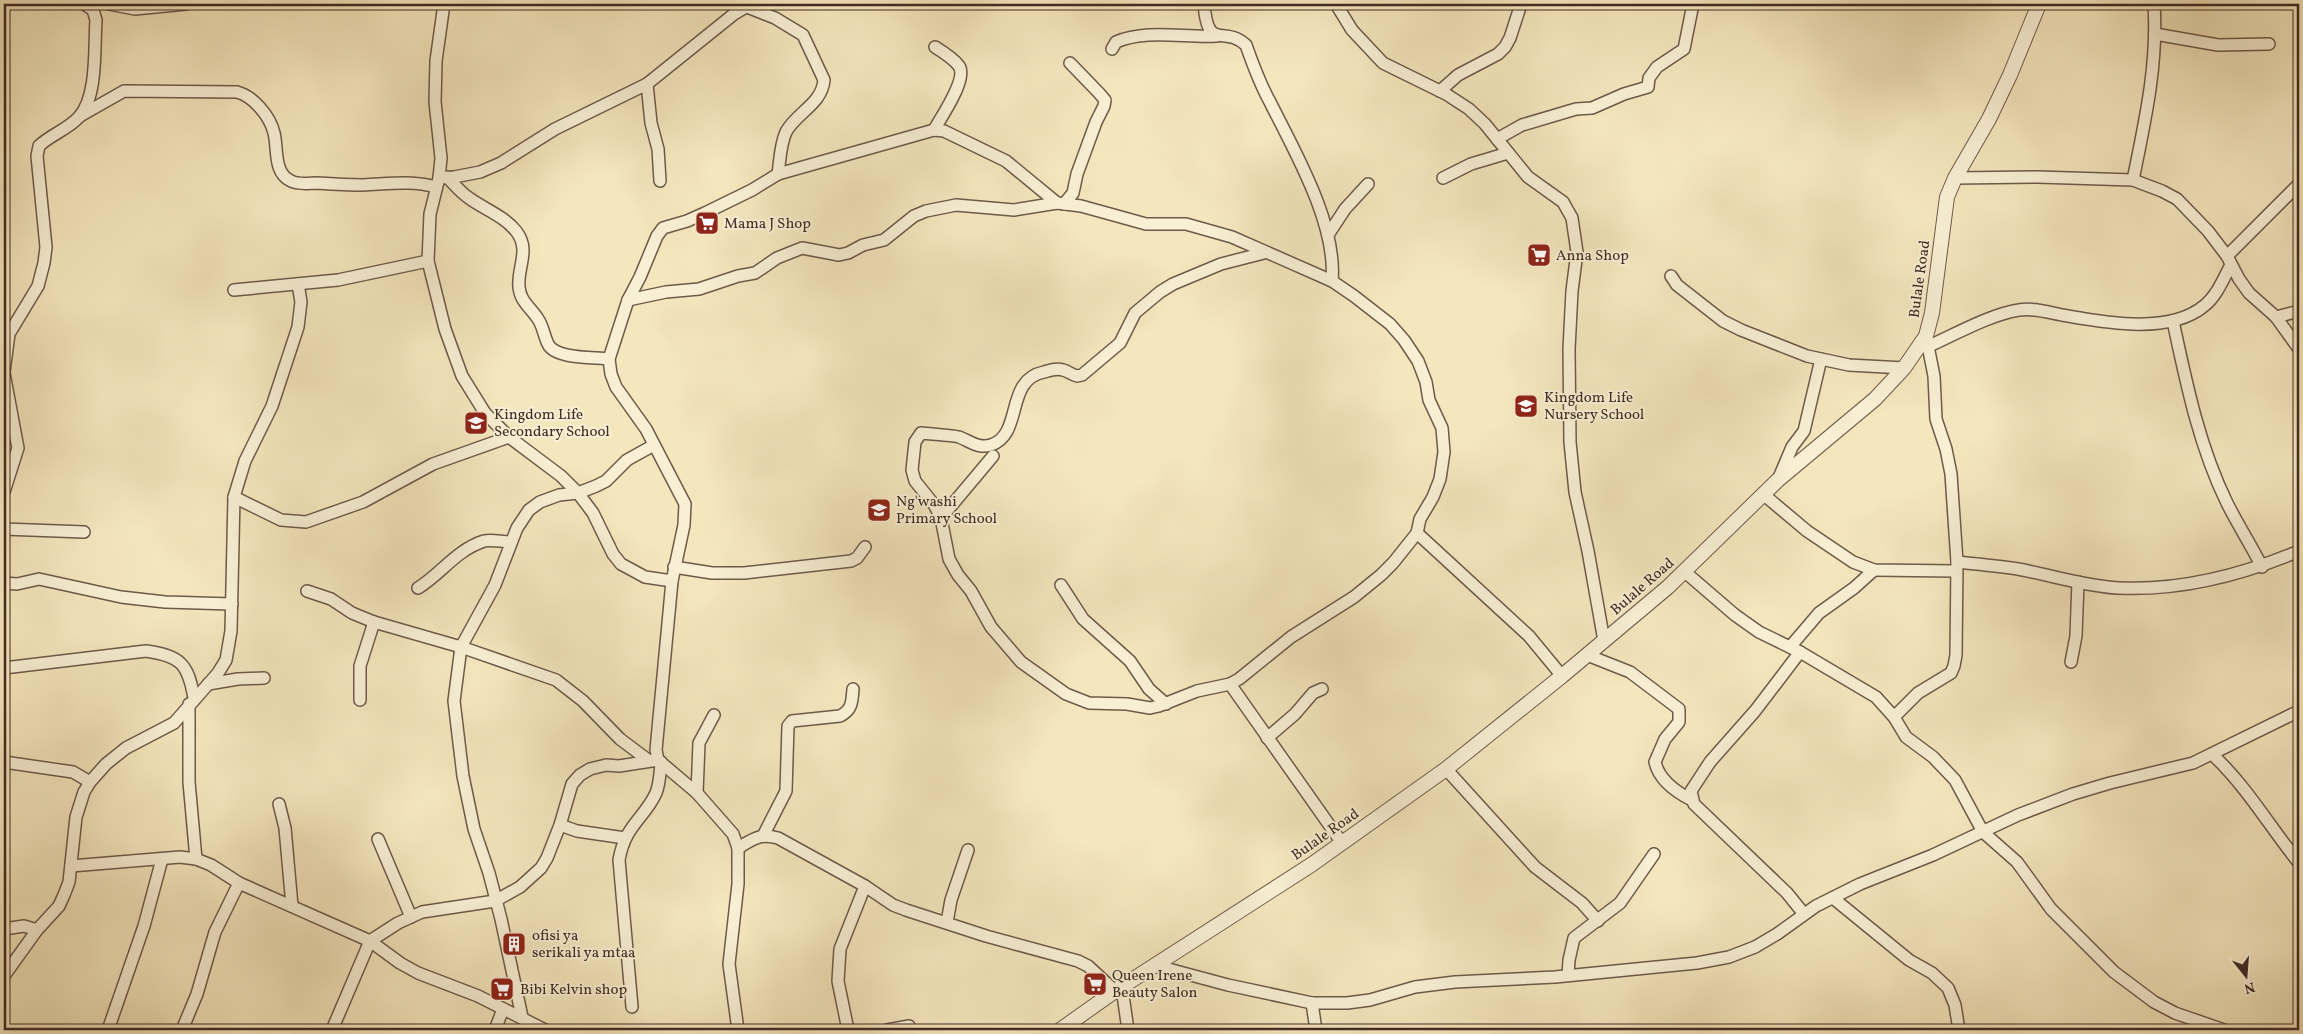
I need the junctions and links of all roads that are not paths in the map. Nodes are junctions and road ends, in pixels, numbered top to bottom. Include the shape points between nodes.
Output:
1 (84, 4) edge
2 (110, 4) edge
3 (186, 4) edge
4 (444, 4) edge
5 (1204, 4) edge
6 (1336, 4) edge
7 (1521, 4) edge
8 (1693, 4) edge
9 (2039, 4) edge
10 (2154, 4) edge
11 (749, 5) edge
12 (2155, 34) junction
13 (1217, 36) junction
14 (2270, 44) dead end
15 (935, 47) dead end
16 (1112, 49) dead end
17 (1070, 63) dead end
18 (647, 84) junction
19 (1440, 91) junction
20 (80, 116) junction
21 (934, 130) junction
22 (1497, 138) junction
23 (1508, 153) junction
24 (778, 174) junction
25 (1443, 178) dead end
26 (1955, 178) junction
27 (2133, 180) junction
28 (441, 181) junction
29 (660, 181) dead end
30 (1368, 184) dead end
31 (2299, 184) edge
32 (1074, 193) junction
33 (1061, 204) junction
34 (1078, 206) junction
35 (1328, 235) junction
36 (1264, 253) junction
37 (428, 261) junction
38 (2229, 261) junction
39 (1671, 276) dead end
40 (1332, 281) junction
41 (298, 284) junction
42 (234, 290) dead end
43 (628, 300) junction
44 (2299, 311) edge
45 (2276, 317) junction
46 (2173, 321) junction
47 (1927, 341) junction
48 (2299, 349) edge
49 (609, 358) junction
50 (1821, 359) junction
51 (1904, 368) junction
52 (4, 372) edge
53 (510, 437) junction
54 (654, 445) junction
55 (994, 456) dead end
56 (1778, 480) junction
57 (4, 492) edge
58 (578, 493) junction
59 (1763, 494) junction
60 (234, 497) junction
61 (941, 518) junction
62 (4, 529) edge
63 (84, 532) dead end
64 (1417, 532) junction
65 (511, 542) junction
66 (865, 547) dead end
67 (2299, 551) edge
68 (2262, 566) junction
69 (674, 567) junction
70 (1957, 567) junction
71 (1874, 570) junction
72 (1685, 572) junction
73 (672, 581) junction
74 (2078, 582) junction
75 (4, 583) edge
76 (1061, 585) dead end
77 (418, 588) dead end
78 (307, 591) dead end
79 (232, 604) junction
80 (374, 622) junction
81 (1604, 641) junction
82 (461, 647) junction
83 (1795, 649) junction
84 (1586, 655) junction
85 (2071, 662) dead end
86 (4, 668) edge
87 (1562, 676) junction
88 (264, 678) dead end
89 (208, 684) junction
90 (1230, 684) junction
91 (853, 689) dead end
92 (1322, 689) dead end
93 (360, 700) dead end
94 (191, 701) junction
95 (1166, 704) junction
96 (2299, 711) edge
97 (714, 715) dead end
98 (1894, 717) junction
99 (1267, 738) junction
100 (2213, 755) junction
101 (655, 760) junction
102 (4, 762) edge
103 (1446, 769) junction
104 (90, 782) junction
105 (697, 793) junction
106 (1692, 800) junction
107 (279, 804) dead end
108 (560, 825) junction
109 (1983, 832) junction
110 (763, 836) junction
111 (625, 838) junction
112 (378, 839) dead end
113 (1342, 843) junction
114 (738, 848) junction
115 (968, 850) dead end
116 (1654, 854) dead end
117 (162, 859) junction
118 (196, 859) junction
119 (2299, 863) edge
120 (71, 866) junction
121 (239, 883) junction
122 (865, 886) junction
123 (1833, 898) junction
124 (495, 901) junction
125 (292, 906) junction
126 (1804, 914) junction
127 (411, 917) junction
128 (1598, 921) junction
129 (947, 922) junction
130 (4, 929) edge
131 (37, 930) junction
132 (370, 941) junction
133 (1157, 966) junction
134 (1568, 975) junction
135 (4, 976) edge
136 (1118, 990) junction
137 (1312, 1003) junction
138 (632, 1008) dead end
139 (503, 1009) junction
140 (522, 1018) junction
141 (909, 1026) dead end
142 (108, 1030) edge
143 (182, 1030) edge
144 (332, 1030) edge
145 (495, 1030) edge
146 (545, 1030) edge
147 (738, 1030) edge
148 (848, 1030) edge
149 (887, 1030) edge
150 (1060, 1030) edge
151 (1128, 1030) edge
152 (1316, 1030) edge
153 (1959, 1030) edge
154 (2224, 1030) edge

1 - 20 street via 93,10 96,20 90,96
2 - 3 street via 135,10
4 - 28 street via 436,61 435,102
5 - 13 street via 1208,27
6 - 19 street via 1352,30 1383,63
7 - 19 street via 1505,47 1458,75
8 - 22 street via 1684,49 1657,67 1649,78 1648,87 1592,108 1576,109 1522,125
9 - 26 street, Bulale Road via 2001,93
10 - 12 street
11 - 18 street
11 - 24 street via 803,36 824,80 817,99 786,132
12 - 14 street via 2218,45
12 - 27 street via 2152,91
13 - 16 street via 1129,38 1116,42
13 - 35 street via 1233,38 1246,46
15 - 21 street via 960,67 962,74 958,88
17 - 32 street via 1105,100 1076,174
18 - 28 street via 555,129 501,163 480,172
18 - 29 street
19 - 22 street via 1469,109
20 - 28 street via 124,91 237,92 245,94 270,121 279,166 290,181 342,185
20 - 52 street via 39,146 37,156 46,247 43,270 38,286 9,334
21 - 24 street
21 - 33 street via 951,133 998,157
22 - 23 street
23 - 25 street via 1471,164
23 - 81 street via 1528,177 1563,202 1572,218 1576,236 1568,376 1570,442 1575,492
24 - 43 street via 693,219 663,228
26 - 27 street via 2038,176
26 - 47 street, Bulale Road via 1946,204
27 - 38 street via 2177,199 2198,220
28 - 37 street via 430,214
28 - 49 street via 490,210 517,231 524,245 518,286 520,295 538,319 548,346 562,354
30 - 35 street via 1345,209
31 - 38 street
32 - 33 street
32 - 34 street
33 - 34 street
33 - 43 street via 1014,210 956,206 926,211 914,216 884,240 840,255 802,248 777,258 755,273 699,289
34 - 36 street via 1146,224 1186,224 1232,237
35 - 40 street
36 - 40 street
36 - 61 street via 1214,267 1160,292 1135,313 1120,343 1082,375 1057,369 1032,376 1020,389 1005,436 997,442 982,446 958,436 921,433 915,442 912,470
37 - 41 street via 338,280
37 - 53 street via 445,329 462,376 485,413
38 - 45 street via 2249,293
38 - 46 street via 2215,295 2204,307
39 - 50 street via 1678,286 1741,330
40 - 64 street via 1390,324 1404,340 1418,361 1426,382 1428,400 1442,428 1444,452 1440,478 1433,498 1417,525
41 - 42 street
41 - 60 street via 301,302 298,326 272,406 245,462
43 - 49 street
44 - 45 street
45 - 48 street
46 - 47 street via 2119,325 2018,310
46 - 68 street via 2203,441 2227,502
47 - 51 street, Bulale Road
47 - 70 street via 1934,376 1936,419 1951,474
49 - 54 street via 610,374 616,387
50 - 51 street via 1849,365
50 - 56 street via 1806,425
51 - 56 street, Bulale Road via 1875,399
52 - 57 street via 18,448
53 - 58 street
53 - 60 street via 433,464 364,502 306,522 281,520
54 - 58 street via 627,460 606,481
54 - 69 street via 685,504 684,525
55 - 61 street
56 - 59 street, Bulale Road
58 - 65 street via 540,502 522,519
58 - 73 street via 621,564 645,577
59 - 71 street via 1830,547 1853,562
59 - 72 street, Bulale Road
60 - 79 street
61 - 95 street via 949,559 991,627 1021,662 1066,694 1089,703 1150,708
62 - 63 street
64 - 87 street via 1529,636
64 - 90 street via 1393,564 1360,591 1291,637
65 - 77 street via 485,541 475,545 450,560
65 - 82 street via 495,585
66 - 69 street via 851,561 744,573 712,573
67 - 68 street
68 - 74 street via 2173,586 2118,588
69 - 73 street
70 - 71 street
70 - 74 street via 2019,569
70 - 98 street via 1954,666 1950,673 1918,693
71 - 83 street via 1819,613
72 - 81 street, Bulale Road
72 - 83 street via 1759,632
73 - 101 street
74 - 85 street via 2076,636
75 - 79 street via 39,579 122,597
76 - 95 street via 1083,620 1130,661 1149,689
78 - 80 street via 331,599
79 - 89 street via 226,660
80 - 82 street
80 - 93 street via 360,666
81 - 84 street, Bulale Road
82 - 101 street via 556,680 583,701 620,739
82 - 124 street via 454,701 462,767 474,829
83 - 98 street via 1876,697
83 - 106 street via 1755,711 1710,762 1693,787
84 - 87 street, Bulale Road
84 - 106 street via 1630,672 1678,709 1679,722 1664,740 1655,762 1662,778
86 - 94 street via 146,651 174,658 188,672
87 - 103 street, Bulale Road
88 - 89 street
89 - 94 street
90 - 95 street via 1197,691
90 - 99 street
91 - 110 street via 851,708 840,716 792,721 788,726 786,792
92 - 99 street via 1313,693
94 - 104 street via 174,723 126,748
94 - 118 street via 189,782
96 - 100 street
97 - 105 street via 700,743
98 - 109 street via 1906,737 1933,757 1955,780
99 - 113 street
100 - 109 street via 2174,769 2073,794
100 - 119 street via 2232,773
101 - 105 street
101 - 108 street via 598,767 580,775 572,784
101 - 111 street via 658,785 655,794
102 - 104 street via 73,772
103 - 113 street, Bulale Road
103 - 128 street via 1535,867 1582,903
104 - 120 street via 76,817
105 - 114 street via 733,834
106 - 126 street via 1787,893
107 - 125 street via 285,828
108 - 111 street via 577,831
108 - 124 street via 541,868 520,887
109 - 123 street
109 - 154 street via 2017,862 2051,909 2114,972 2168,1009
110 - 114 street
110 - 122 street via 792,844
111 - 138 street via 619,860
112 - 127 street
113 - 133 street, Bulale Road
114 - 147 street via 738,884 729,964
115 - 129 street
116 - 128 street via 1620,903
117 - 118 street
117 - 120 street
117 - 142 street via 144,926
118 - 121 street
120 - 131 street via 69,882 59,906
121 - 125 street
121 - 143 street via 215,932 197,994
122 - 129 street via 893,905
122 - 148 street via 840,949 838,981
123 - 126 street
123 - 153 street via 1948,988
124 - 127 street via 436,909
124 - 140 street
125 - 132 street
126 - 134 street via 1755,947 1729,957
127 - 132 street
128 - 134 street via 1574,938
129 - 136 street via 986,936 1078,960
130 - 131 street via 24,926
131 - 135 street
132 - 139 street via 418,973
132 - 144 street
133 - 136 street, Bulale Road
133 - 137 street
134 - 137 street via 1455,982 1415,987 1370,1000
136 - 150 street, Bulale Road
136 - 151 street
137 - 152 street
139 - 140 street
139 - 145 street
140 - 146 street
141 - 149 street

